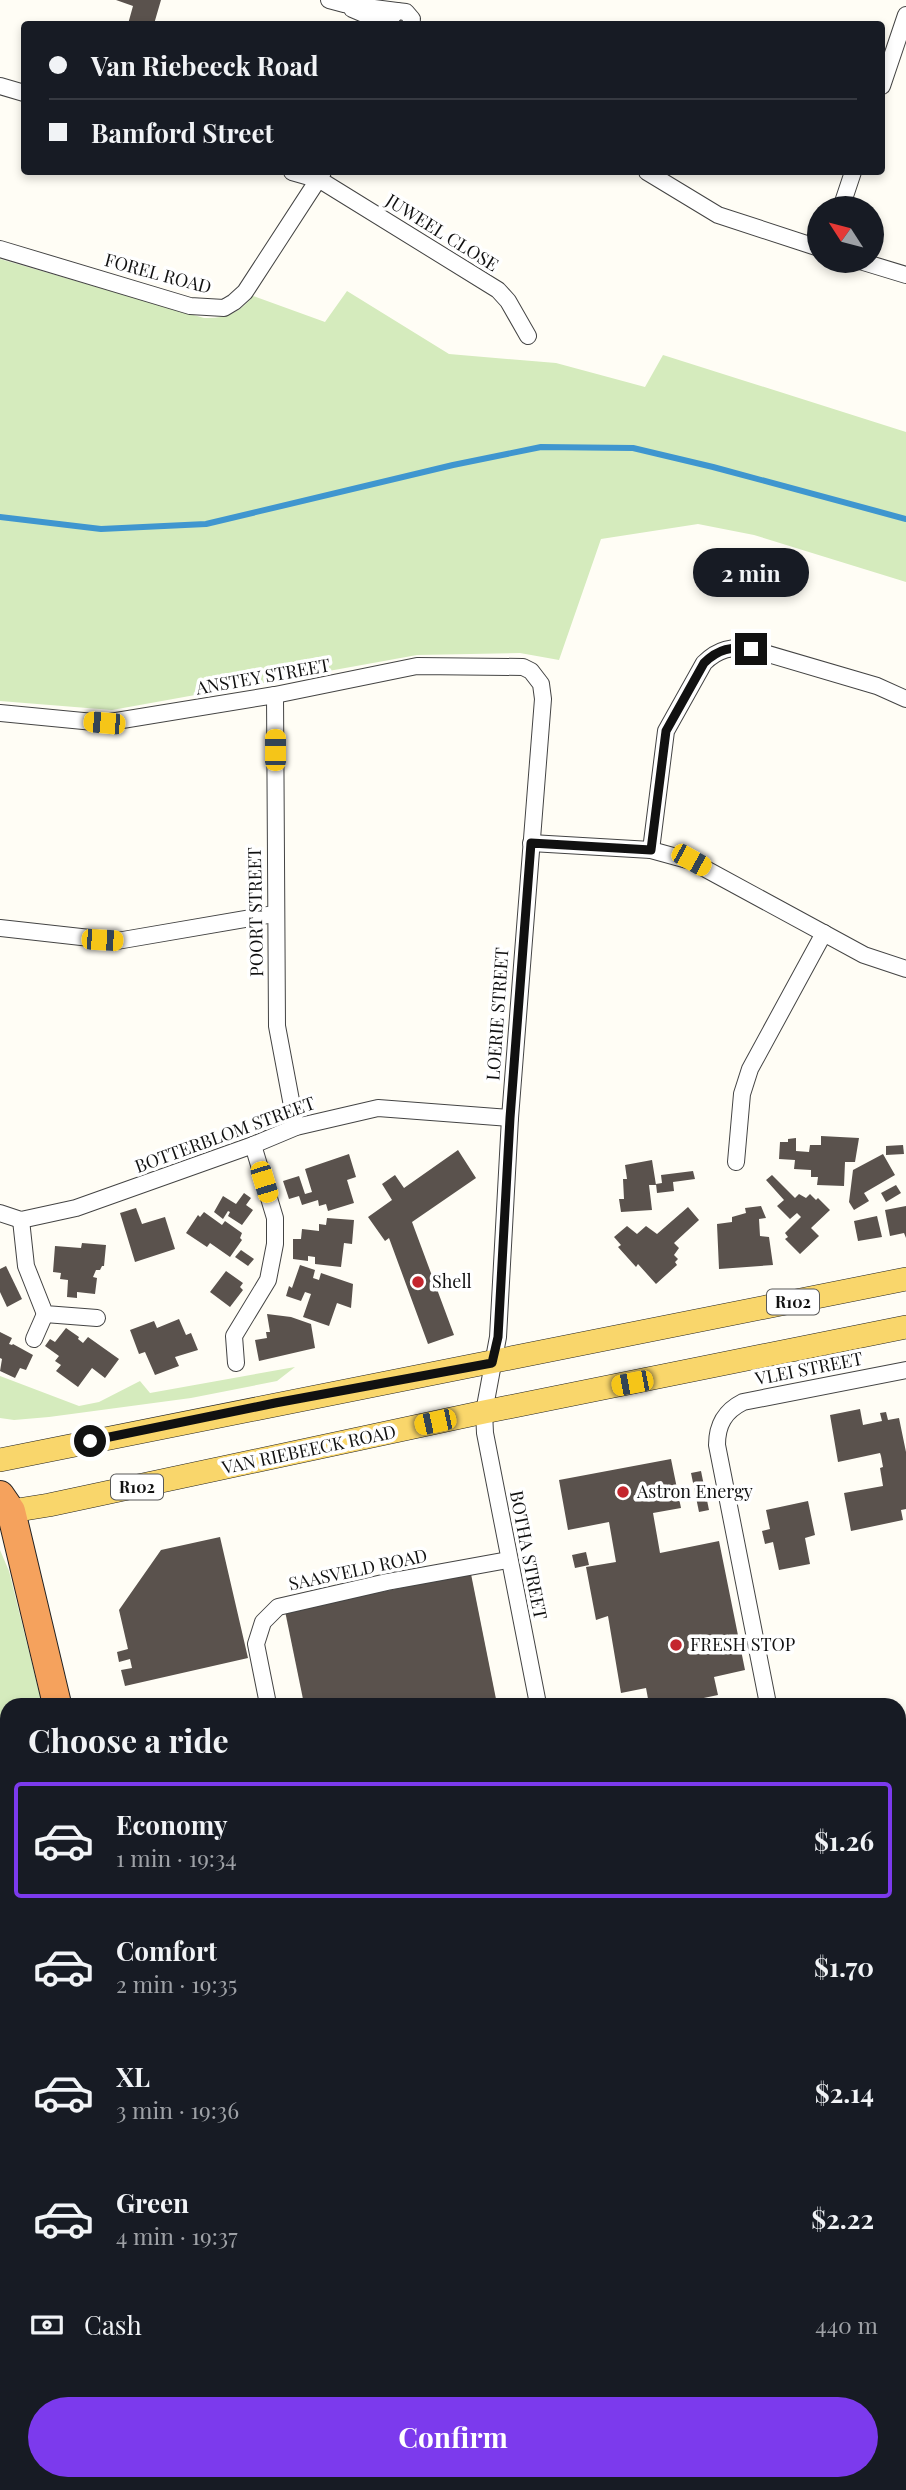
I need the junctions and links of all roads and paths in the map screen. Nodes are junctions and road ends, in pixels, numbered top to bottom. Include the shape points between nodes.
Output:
1 (416, 0) edge
2 (336, 2) edge
3 (906, 15) edge
4 (403, 18) edge
5 (885, 77) edge
6 (0, 86) edge
7 (21, 92) edge
8 (653, 175) edge
9 (852, 175) edge
10 (321, 176) edge
11 (845, 196) edge
12 (807, 244) edge
13 (0, 249) edge
14 (884, 268) edge
15 (906, 275) edge
16 (528, 336) dead end
17 (531, 671) joint
18 (275, 695) junction
19 (906, 699) edge
20 (0, 713) edge
21 (531, 843) junction
22 (651, 850) junction
23 (274, 914) junction
24 (0, 928) edge
25 (824, 933) junction
26 (906, 969) edge
27 (510, 1118) junction
28 (296, 1127) junction
29 (253, 1145) junction
30 (736, 1162) dead end
31 (0, 1213) edge
32 (21, 1220) junction
33 (906, 1279) edge
34 (46, 1314) junction
35 (97, 1318) dead end
36 (906, 1327) edge
37 (34, 1339) dead end
38 (236, 1363) dead end
39 (492, 1363) junction
40 (906, 1370) edge
41 (484, 1412) junction
42 (0, 1460) edge
43 (4, 1506) edge
44 (508, 1560) junction
45 (55, 1698) edge
46 (267, 1698) edge
47 (537, 1698) edge
48 (767, 1698) edge

1 - 4 street
2 - 4 street
3 - 5 street
6 - 7 street
8 - 12 street via 718,215
9 - 11 street
10 - 13 street, FOREL ROAD via 245,292 224,308 190,306
10 - 16 street, JUWEEL CLOSE via 498,290
14 - 15 street
17 - 18 street, ANSTEY STREET via 513,665 417,666
17 - 21 street, LOERIE STREET via 541,684 543,699
18 - 20 street, ANSTEY STREET via 104,723
18 - 23 street, POORT STREET
19 - 22 street via 751,649 730,648 712,656 666,731
21 - 22 street
21 - 27 street, LOERIE STREET
22 - 25 street via 691,860
23 - 24 street via 117,941
23 - 28 street, POORT STREET via 276,1026
25 - 26 street via 864,955
25 - 30 street via 750,1069 742,1094
27 - 28 street, BOTTERBLOM STREET via 379,1108
27 - 39 street, LOERIE STREET via 498,1337
28 - 29 street, BOTTERBLOM STREET
29 - 32 street, BOTTERBLOM STREET via 76,1208
29 - 38 street via 275,1218 275,1244 268,1280 234,1336
31 - 32 street
32 - 34 street via 26,1266
33 - 39 main road, R102
34 - 35 street
34 - 37 street
36 - 41 main road, VAN RIEBEECK ROAD / R102
39 - 41 street, BOTHA STREET
39 - 42 main road, R102
40 - 48 street, VLEI STREET via 743,1402 722,1421 717,1445
41 - 43 main road, VAN RIEBEECK ROAD / R102 via 62,1503
41 - 44 street, BOTHA STREET
43 - 45 highway
44 - 46 street, SAASVELD ROAD via 278,1607 263,1622 256,1644
44 - 47 street, BOTHA STREET

